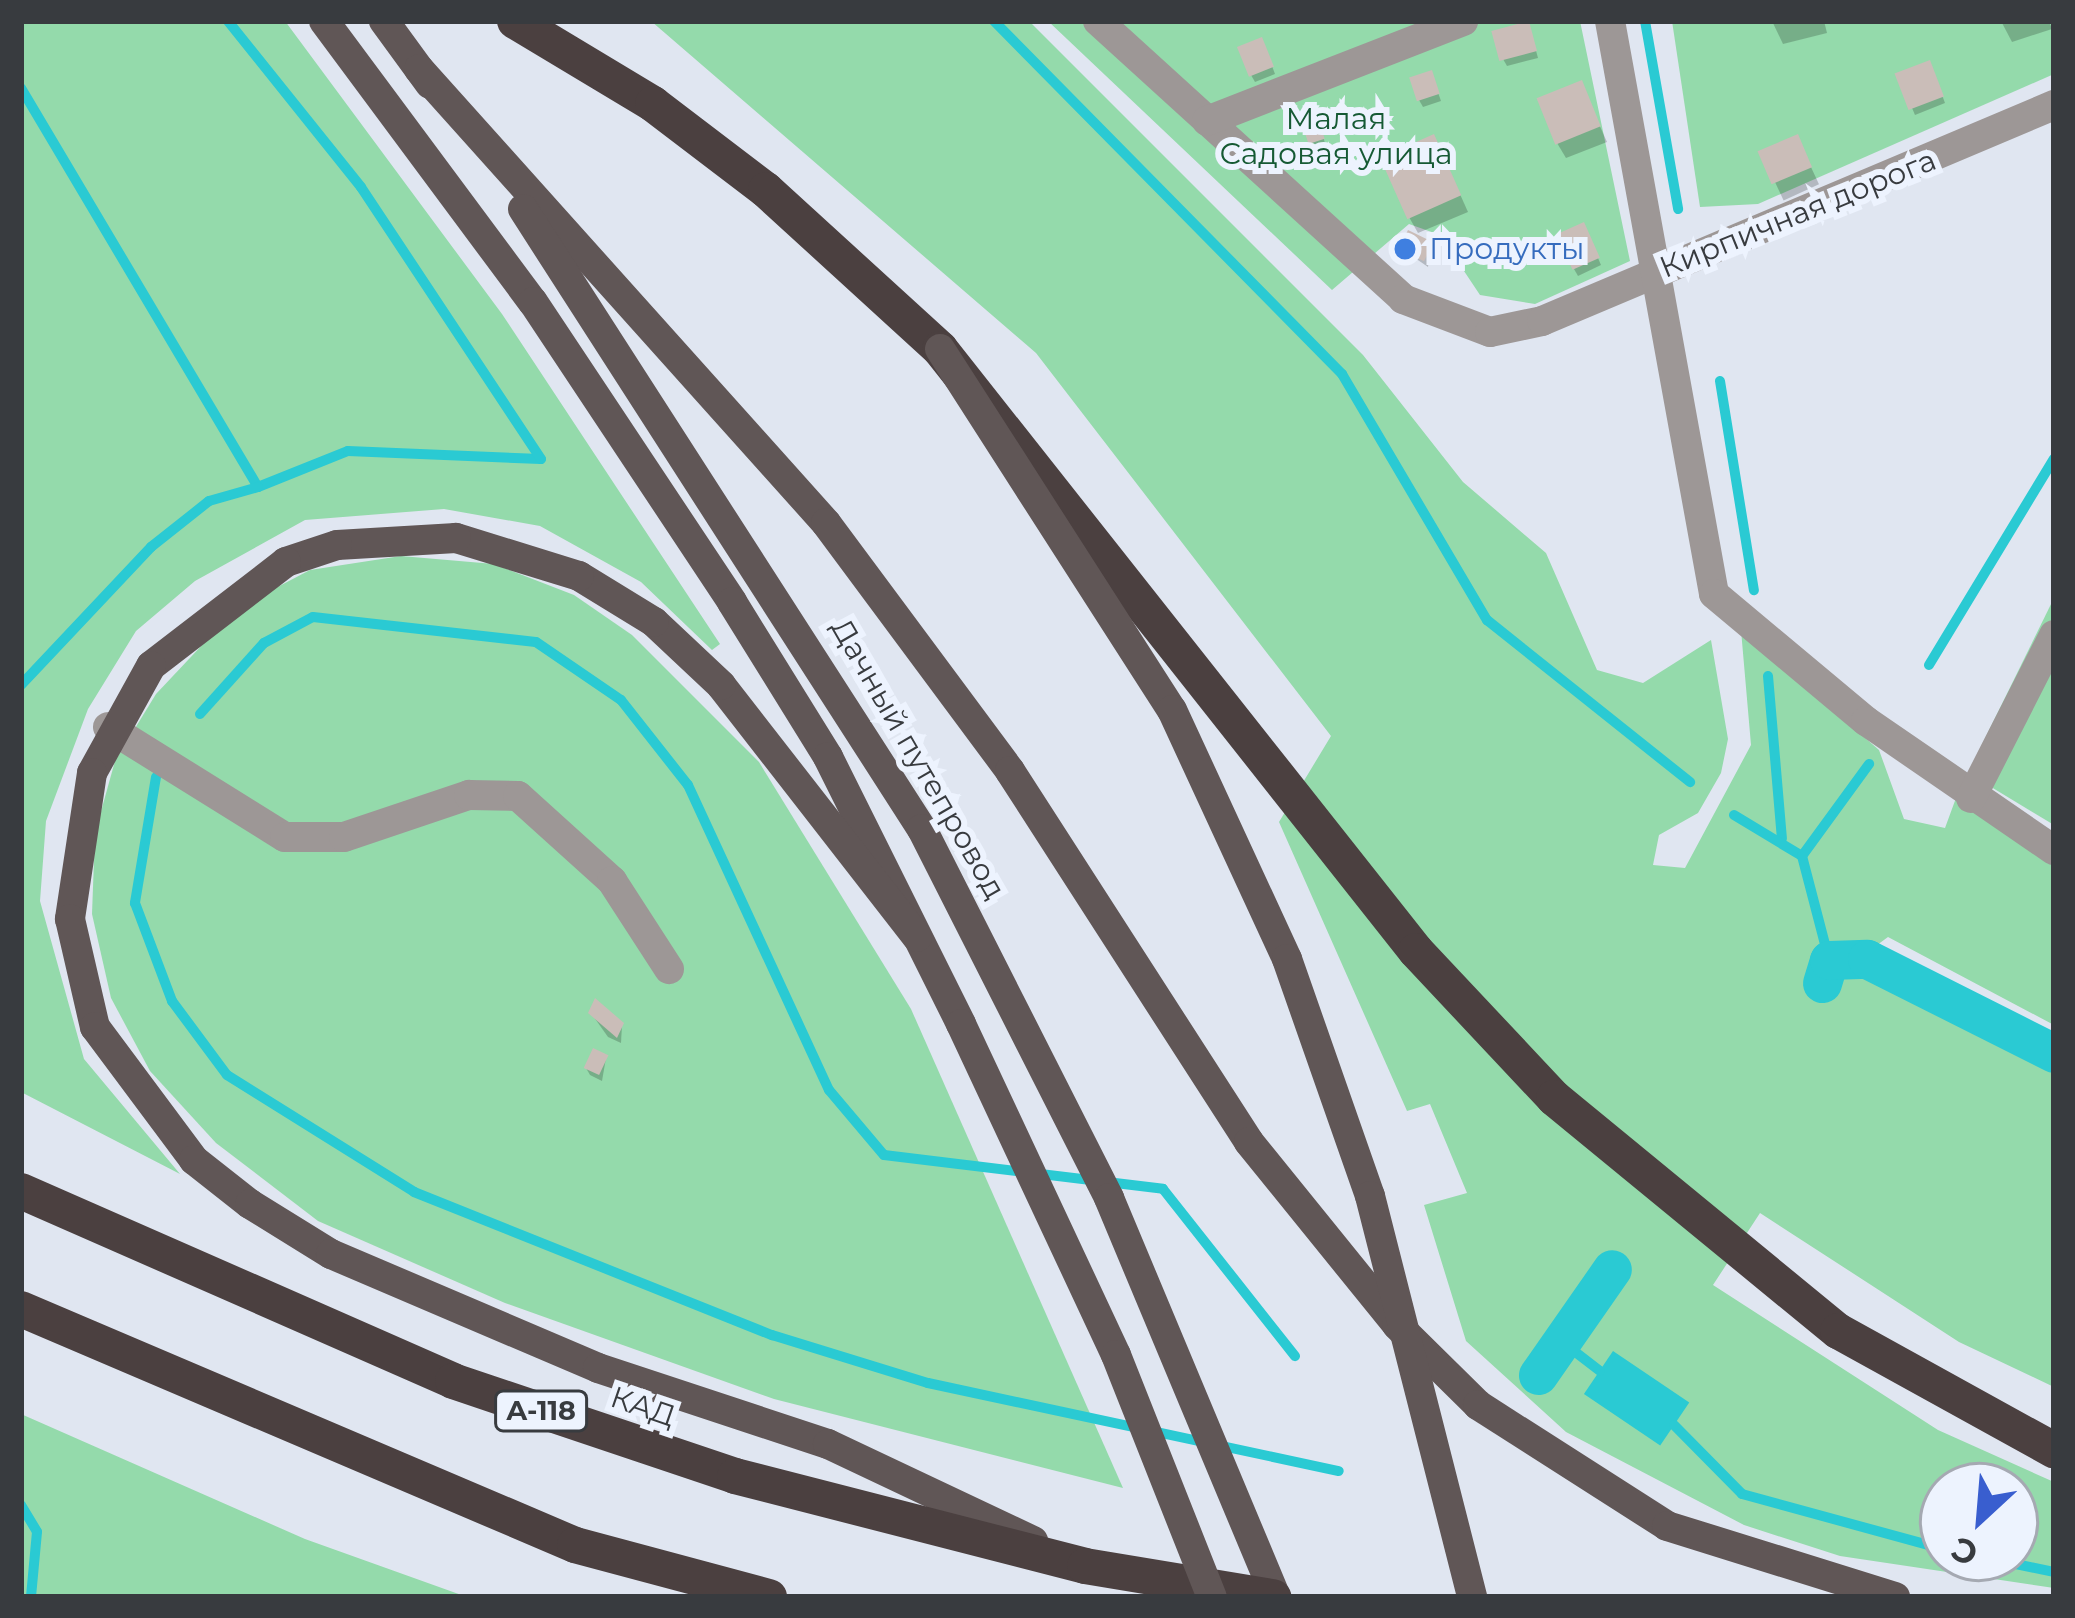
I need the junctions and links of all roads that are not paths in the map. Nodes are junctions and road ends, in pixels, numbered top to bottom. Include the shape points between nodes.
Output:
1 (324, 21) edge
2 (385, 21) edge
3 (515, 21) edge
4 (1098, 21) edge
5 (1463, 21) edge
6 (1610, 21) edge
7 (419, 69) junction
8 (2054, 105) edge
9 (1207, 121) junction
10 (1656, 271) junction
11 (940, 349) junction
12 (2054, 634) edge
13 (108, 727) junction
14 (1976, 789) junction
15 (2054, 850) edge
16 (917, 937) junction
17 (669, 969) dead end
18 (21, 1191) edge
19 (21, 1309) edge
20 (2054, 1450) edge
21 (1085, 1566) junction
22 (769, 1597) edge
23 (1212, 1597) edge
24 (1275, 1597) edge
25 (1472, 1597) edge
26 (1894, 1597) edge

1 - 16 main road via 625,436 828,757
2 - 7 main road, Дачный путепровод
3 - 11 highway via 672,118
4 - 9 street, Кирпичная дорога
5 - 9 street
6 - 10 street
7 - 24 main road, Дачный путепровод via 790,610 1017,1010 1109,1198
7 - 26 main road via 826,523 1010,771 1249,1142 1397,1325 1478,1406 1667,1526
8 - 10 street, Кирпичная дорога
9 - 10 street, Кирпичная дорога via 1441,320 1490,332 1542,321
10 - 14 street via 1714,594
11 - 20 highway, bridge via 1455,996 1612,1151 1753,1266 1910,1375
11 - 25 main road, bridge via 1130,638 1236,838 1340,1094
12 - 14 street
13 - 16 main road via 201,617 286,562 399,538 515,552 654,622 722,685
13 - 17 street via 285,837 344,837 469,795 518,796 612,881
13 - 21 main road via 81,818 75,972 105,1042 194,1160 332,1254 598,1367 828,1444
14 - 15 street
16 - 23 main road, bridge via 1116,1355
18 - 21 highway, КАД / А-118 via 453,1381 735,1476
19 - 22 highway via 575,1545
21 - 24 highway, КАД / А-118

